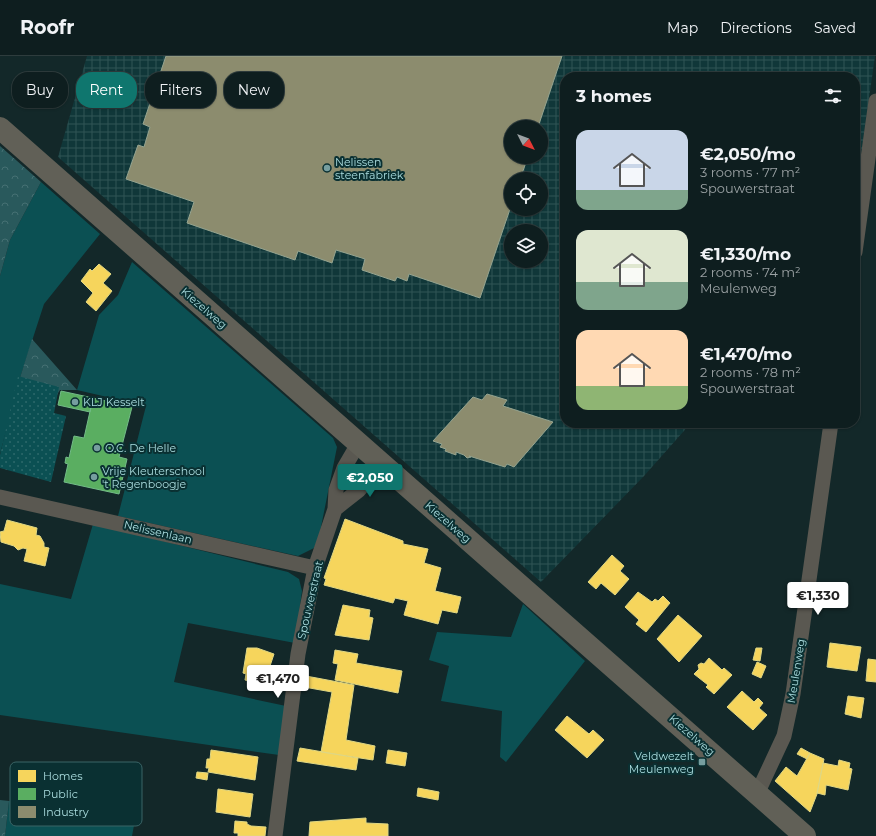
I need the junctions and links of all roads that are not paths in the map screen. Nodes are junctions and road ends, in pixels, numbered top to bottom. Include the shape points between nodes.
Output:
1 (876, 101) edge
2 (0, 128) edge
3 (860, 216) edge
4 (830, 428) edge
5 (358, 444) junction
6 (382, 465) junction
7 (0, 496) edge
8 (334, 510) junction
9 (316, 568) junction
10 (757, 794) junction
11 (274, 836) edge
12 (805, 836) edge

1 - 3 street
2 - 5 main road, Kiezelweg
4 - 10 street, Meulenweg via 793,694 784,736
5 - 6 main road, Kiezelweg
5 - 8 street, Spouwerstraat via 344,468 336,490
6 - 8 street via 359,490
6 - 10 main road, Kiezelweg
7 - 9 street, Nelissenlaan
8 - 9 street, Spouwerstraat
9 - 11 street, Spouwerstraat via 298,654
10 - 12 main road, Kiezelweg

